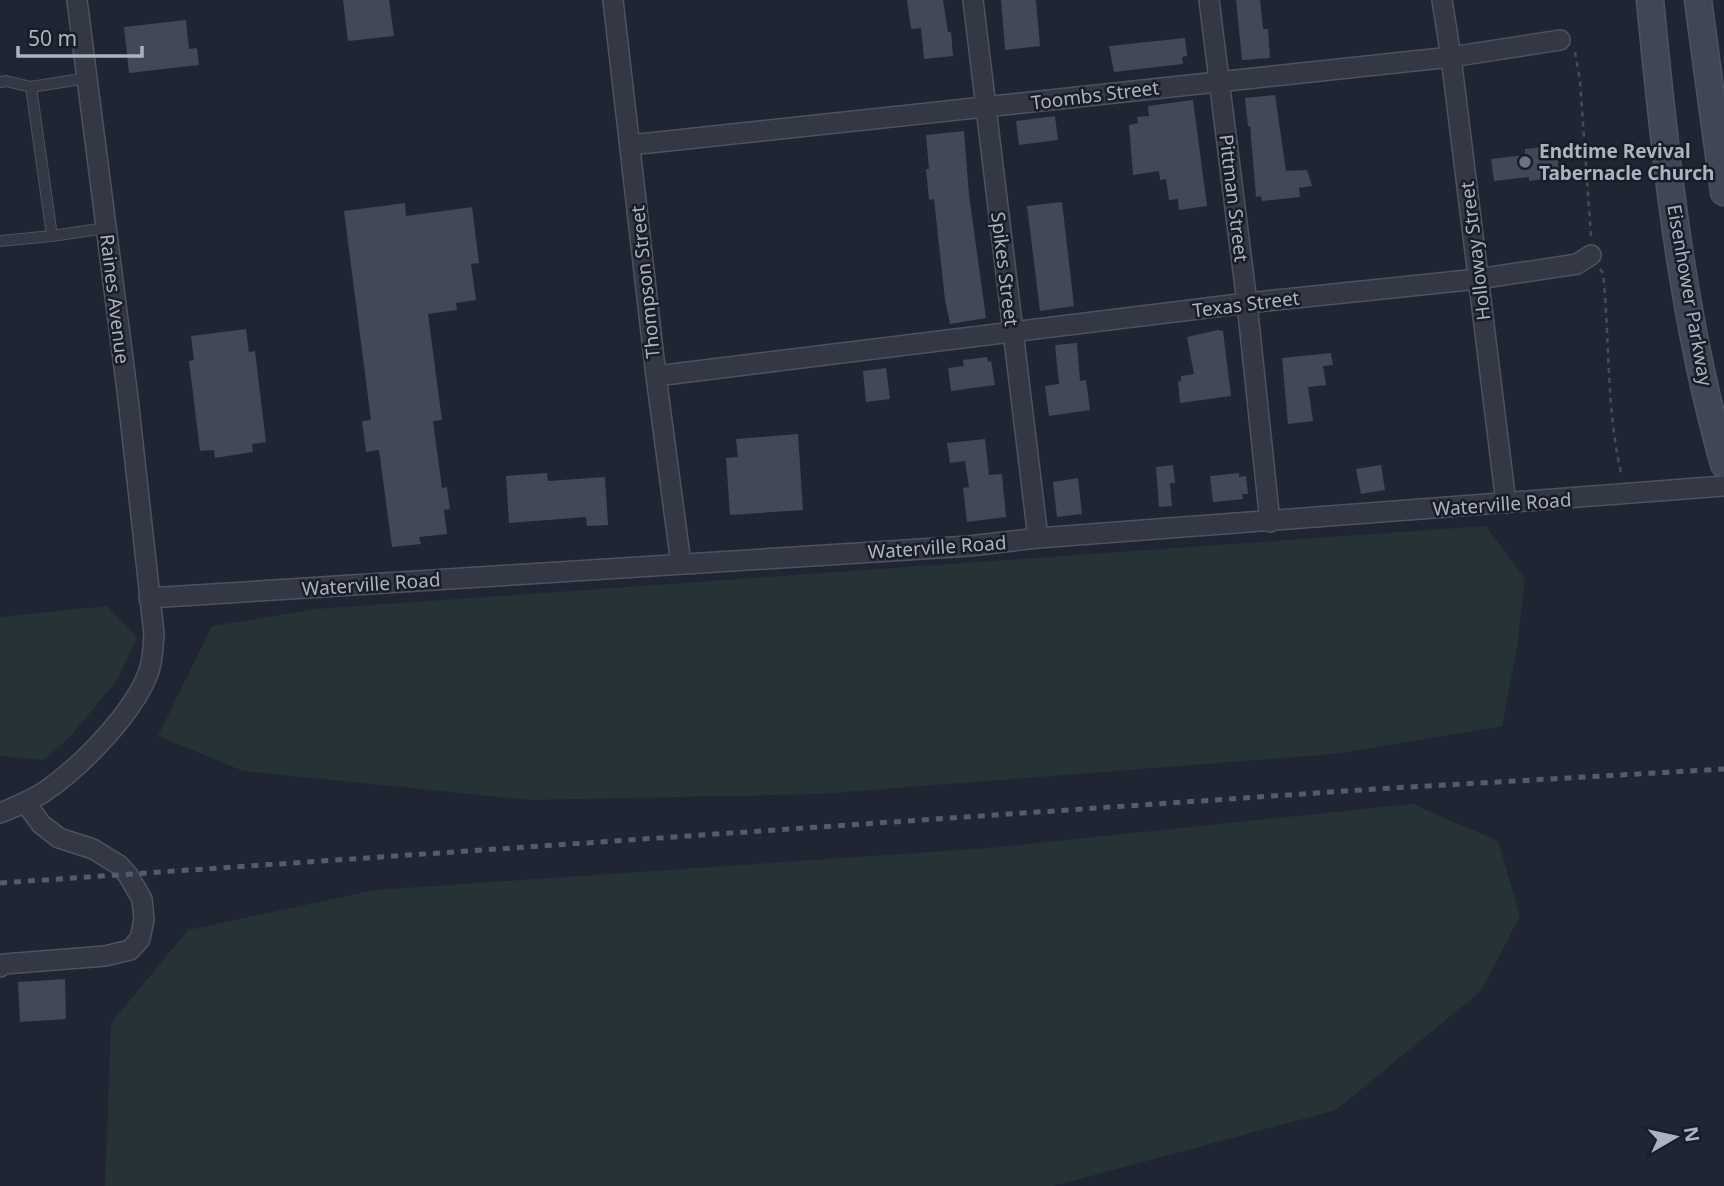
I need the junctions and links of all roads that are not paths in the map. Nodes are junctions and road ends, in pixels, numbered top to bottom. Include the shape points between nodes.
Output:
1 (77, 0) edge
2 (613, 0) edge
3 (973, 0) edge
4 (1209, 0) edge
5 (1442, 0) edge
6 (1650, 0) edge
7 (1698, 0) edge
8 (1560, 40) road end
9 (1451, 57) junction
10 (87, 78) junction
11 (1218, 81) junction
12 (0, 82) edge
13 (31, 87) junction
14 (985, 108) junction
15 (630, 145) junction
16 (1724, 192) edge
17 (106, 228) junction
18 (52, 236) junction
19 (0, 241) edge
20 (1591, 255) road end
21 (1478, 279) junction
22 (1247, 303) junction
23 (1013, 332) junction
24 (656, 376) junction
25 (1724, 464) edge
26 (1724, 486) edge
27 (1506, 503) junction
28 (1270, 522) junction
29 (1038, 538) junction
30 (681, 564) junction
31 (149, 598) junction
32 (25, 802) junction
33 (0, 813) edge
34 (0, 967) edge

1 - 10 street, Raines Avenue
2 - 15 street, Thompson Street
3 - 14 street, Spikes Street
4 - 11 street, Pittman Street
5 - 9 street, Holloway Street
6 - 25 street, Eisenhower Parkway via 1689,314
7 - 16 street
8 - 9 street, Toombs Street
9 - 11 street, Toombs Street
9 - 21 street, Holloway Street
10 - 13 lane
10 - 17 street, Raines Avenue
11 - 14 street, Toombs Street
11 - 22 street, Pittman Street
12 - 13 lane
13 - 18 lane
14 - 15 street, Toombs Street
14 - 23 street, Spikes Street
15 - 24 street, Thompson Street
17 - 18 lane
17 - 31 street, Raines Avenue
18 - 19 lane
20 - 21 street, Texas Street via 1577,264
21 - 22 street, Texas Street
21 - 27 street, Holloway Street
22 - 23 street, Texas Street
22 - 28 street, Pittman Street
23 - 24 street, Texas Street
23 - 29 street, Spikes Street
24 - 30 street, Thompson Street
26 - 27 street, Waterville Road
27 - 28 street, Waterville Road
28 - 29 street, Waterville Road
29 - 30 street, Waterville Road
30 - 31 street, Waterville Road
31 - 32 street, Raines Avenue via 153,654 137,696 119,722 78,763
32 - 33 street, Raines Avenue
32 - 34 street via 59,838 93,849 119,865 142,900 144,919 140,939 130,950

